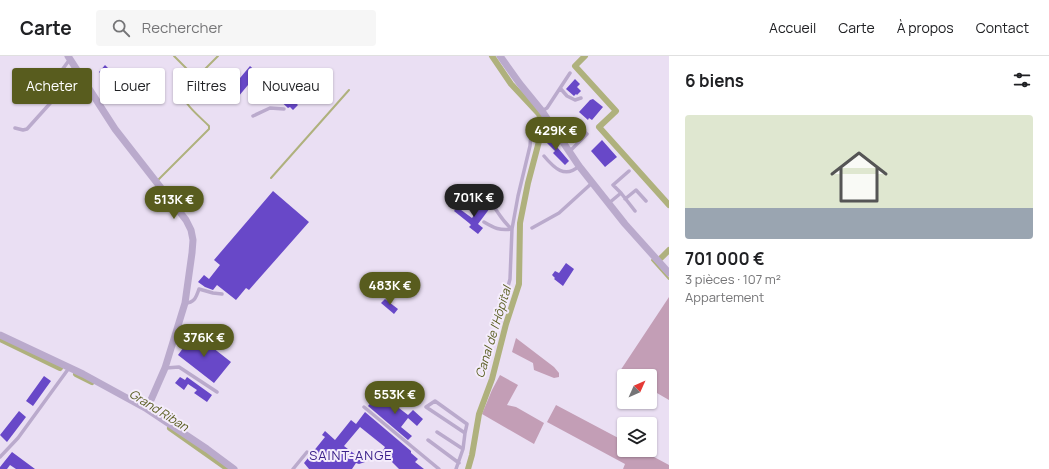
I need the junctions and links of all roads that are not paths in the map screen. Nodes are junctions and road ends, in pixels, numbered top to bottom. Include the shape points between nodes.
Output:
1 (500, 56) edge
2 (69, 57) edge
3 (62, 68) edge
4 (570, 73) dead end
5 (560, 88) junction
6 (581, 98) dead end
7 (50, 104) edge
8 (284, 109) dead end
9 (542, 111) junction
10 (253, 116) dead end
11 (571, 120) dead end
12 (551, 125) junction
13 (15, 128) dead end
14 (569, 152) junction
15 (544, 156) dead end
16 (579, 166) junction
17 (630, 171) dead end
18 (592, 183) junction
19 (621, 193) junction
20 (625, 199) junction
21 (646, 201) dead end
22 (609, 203) junction
23 (462, 206) dead end
24 (635, 211) dead end
25 (484, 222) dead end
26 (512, 228) junction
27 (532, 228) dead end
28 (669, 273) edge
29 (222, 294) dead end
30 (185, 303) junction
31 (501, 312) dead end
32 (0, 335) edge
33 (69, 368) junction
34 (165, 368) junction
35 (217, 392) dead end
36 (364, 407) dead end
37 (147, 409) junction
38 (437, 432) dead end
39 (465, 433) junction
40 (428, 440) dead end
41 (463, 450) junction
42 (307, 452) dead end
43 (0, 457) edge
44 (459, 463) junction
45 (234, 469) edge
46 (293, 469) edge
47 (440, 469) edge
48 (456, 469) edge

1 - 9 street
2 - 3 lane
2 - 30 street via 115,129 186,220 191,230 191,266
4 - 5 lane
5 - 6 lane via 575,100
5 - 9 lane via 547,108
7 - 13 lane via 27,129
8 - 10 lane via 270,108
9 - 12 street
11 - 14 lane via 587,134
12 - 14 street
12 - 26 lane via 537,126 531,133
14 - 16 street
15 - 16 lane via 562,172 573,172
16 - 18 street
17 - 19 lane via 614,185
18 - 22 street
18 - 27 lane via 559,213
19 - 20 lane
19 - 22 lane
20 - 21 lane via 636,190
20 - 24 lane
22 - 28 street
23 - 26 lane via 473,192 493,205 505,223
25 - 26 lane via 495,229
26 - 31 lane via 510,279
29 - 30 lane via 199,289 195,300
30 - 34 street
32 - 33 street
33 - 37 street
33 - 43 lane via 18,438
34 - 35 lane via 179,367
34 - 37 street
36 - 47 lane
37 - 45 street
38 - 41 lane
39 - 39 lane via 433,411 426,407 435,401 467,424
39 - 41 lane
40 - 44 lane
41 - 44 lane
42 - 46 lane
44 - 48 lane

